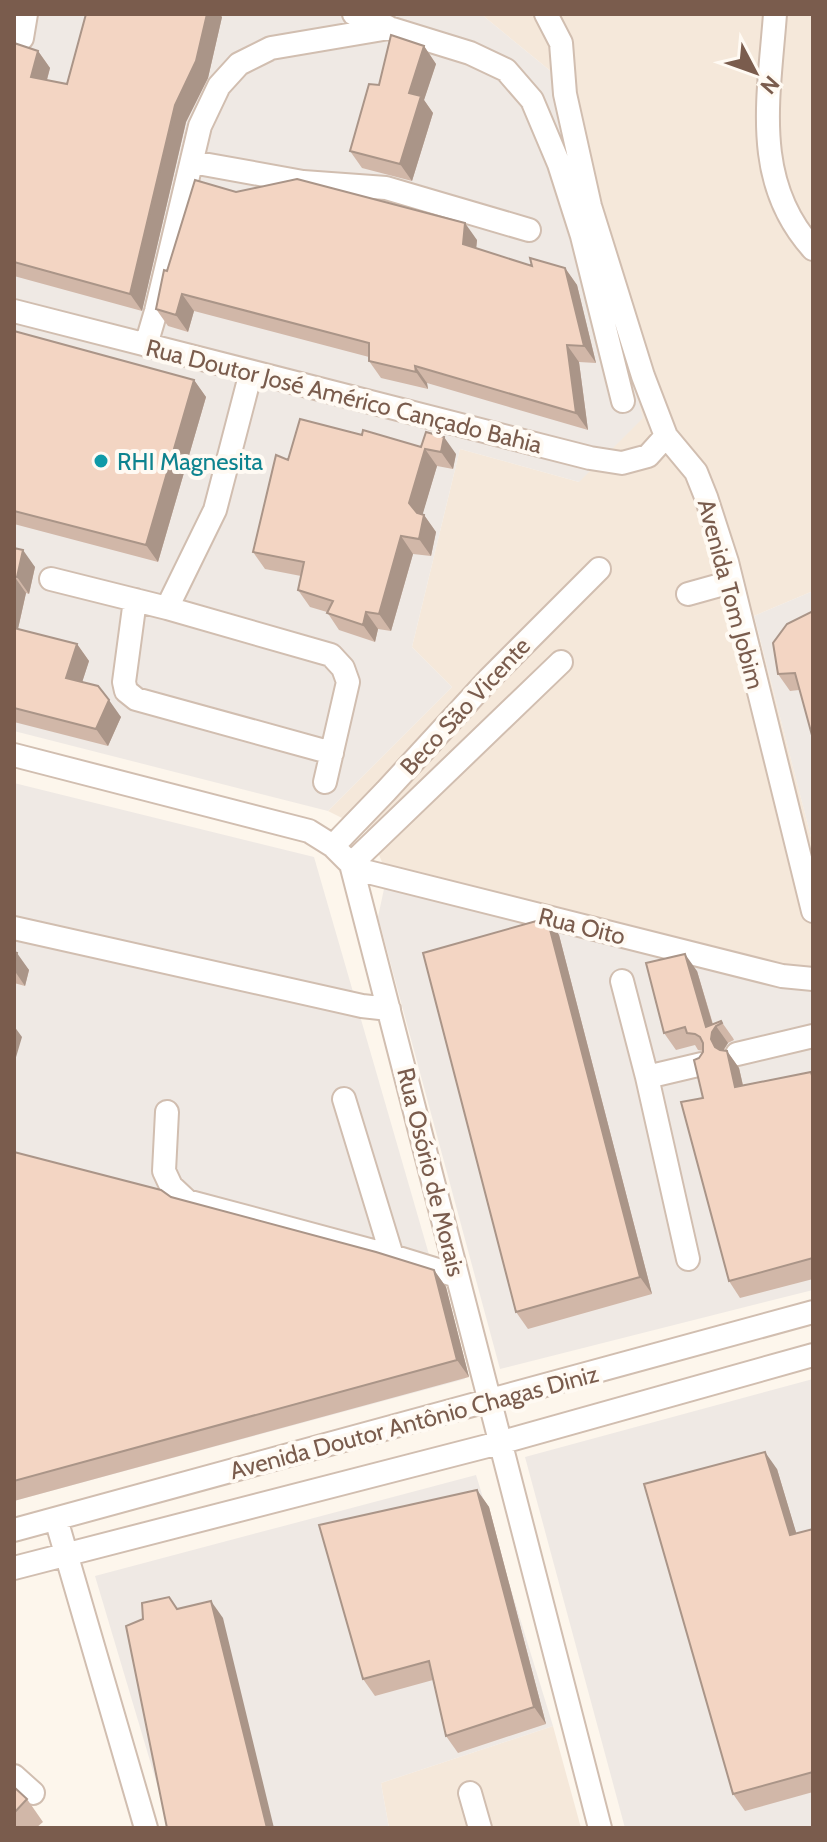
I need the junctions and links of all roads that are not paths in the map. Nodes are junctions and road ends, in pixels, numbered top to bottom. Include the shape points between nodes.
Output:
1 (26, 14) edge
2 (354, 14) edge
3 (546, 14) edge
4 (775, 14) edge
5 (389, 28) junction
6 (22, 38) dead end
7 (192, 162) junction
8 (529, 230) dead end
9 (813, 249) edge
10 (14, 311) edge
11 (146, 345) junction
12 (251, 372) junction
13 (623, 401) dead end
14 (666, 436) junction
15 (599, 569) dead end
16 (51, 579) dead end
17 (731, 582) junction
18 (688, 594) dead end
19 (135, 600) junction
20 (167, 608) junction
21 (561, 662) dead end
22 (332, 753) junction
23 (14, 755) edge
24 (325, 782) dead end
25 (333, 846) junction
26 (352, 866) junction
27 (813, 911) edge
28 (14, 928) edge
29 (813, 979) edge
30 (622, 981) dead end
31 (389, 1009) junction
32 (813, 1036) edge
33 (737, 1054) dead end
34 (702, 1064) edge
35 (647, 1077) junction
36 (344, 1099) dead end
37 (167, 1112) dead end
38 (392, 1256) junction
39 (688, 1259) dead end
40 (457, 1276) junction
41 (813, 1312) edge
42 (813, 1355) edge
43 (490, 1402) junction
44 (499, 1443) junction
45 (56, 1519) junction
46 (14, 1530) edge
47 (65, 1554) junction
48 (14, 1568) edge
49 (14, 1776) edge
50 (33, 1793) dead end
51 (470, 1793) dead end
52 (146, 1828) edge
53 (480, 1828) edge
54 (600, 1828) edge

1 - 6 street
2 - 5 street
3 - 14 street, Avenida Tom Jobim via 561,43 565,94 590,206
4 - 9 street via 767,125 770,158 780,200
5 - 7 street via 271,48 239,64 219,86 200,126
5 - 13 street via 506,70 532,100 582,236
7 - 8 street via 303,182 386,188
7 - 11 street
10 - 11 street, Rua Doutor José Américo Cançado Bahia
11 - 12 street, Rua Doutor José Américo Cançado Bahia
12 - 14 street, Rua Doutor José Américo Cançado Bahia via 622,463 648,456
12 - 20 street via 215,510
14 - 17 street, Avenida Tom Jobim via 696,472
15 - 25 street, Beco São Vicente via 459,709
16 - 19 street
17 - 18 street
17 - 27 street, Avenida Tom Jobim
19 - 20 street
19 - 22 street via 124,682 136,699
20 - 22 street via 331,655 348,682
21 - 26 street
22 - 24 street
23 - 25 street via 309,831
25 - 26 street
26 - 29 street, Rua Oito via 782,976
26 - 31 street, Rua Osório de Morais
28 - 31 street
30 - 35 street
31 - 40 street, Rua Osório de Morais
32 - 33 street
34 - 35 street
35 - 39 street
36 - 38 street
37 - 38 street via 164,1171 187,1201
38 - 40 street
40 - 43 street, Rua Osório de Morais
41 - 43 street, Avenida Doutor Antônio Chagas Diniz
42 - 44 street, Avenida Doutor Antônio Chagas Diniz
43 - 44 street, Rua Osório de Morais
43 - 45 street, Avenida Doutor Antônio Chagas Diniz
44 - 47 street, Avenida Doutor Antônio Chagas Diniz
44 - 54 street, Rua Osório de Morais
45 - 46 street, Avenida Doutor Antônio Chagas Diniz
45 - 47 street
47 - 48 street, Avenida Doutor Antônio Chagas Diniz
47 - 52 street
49 - 50 street
51 - 53 street

